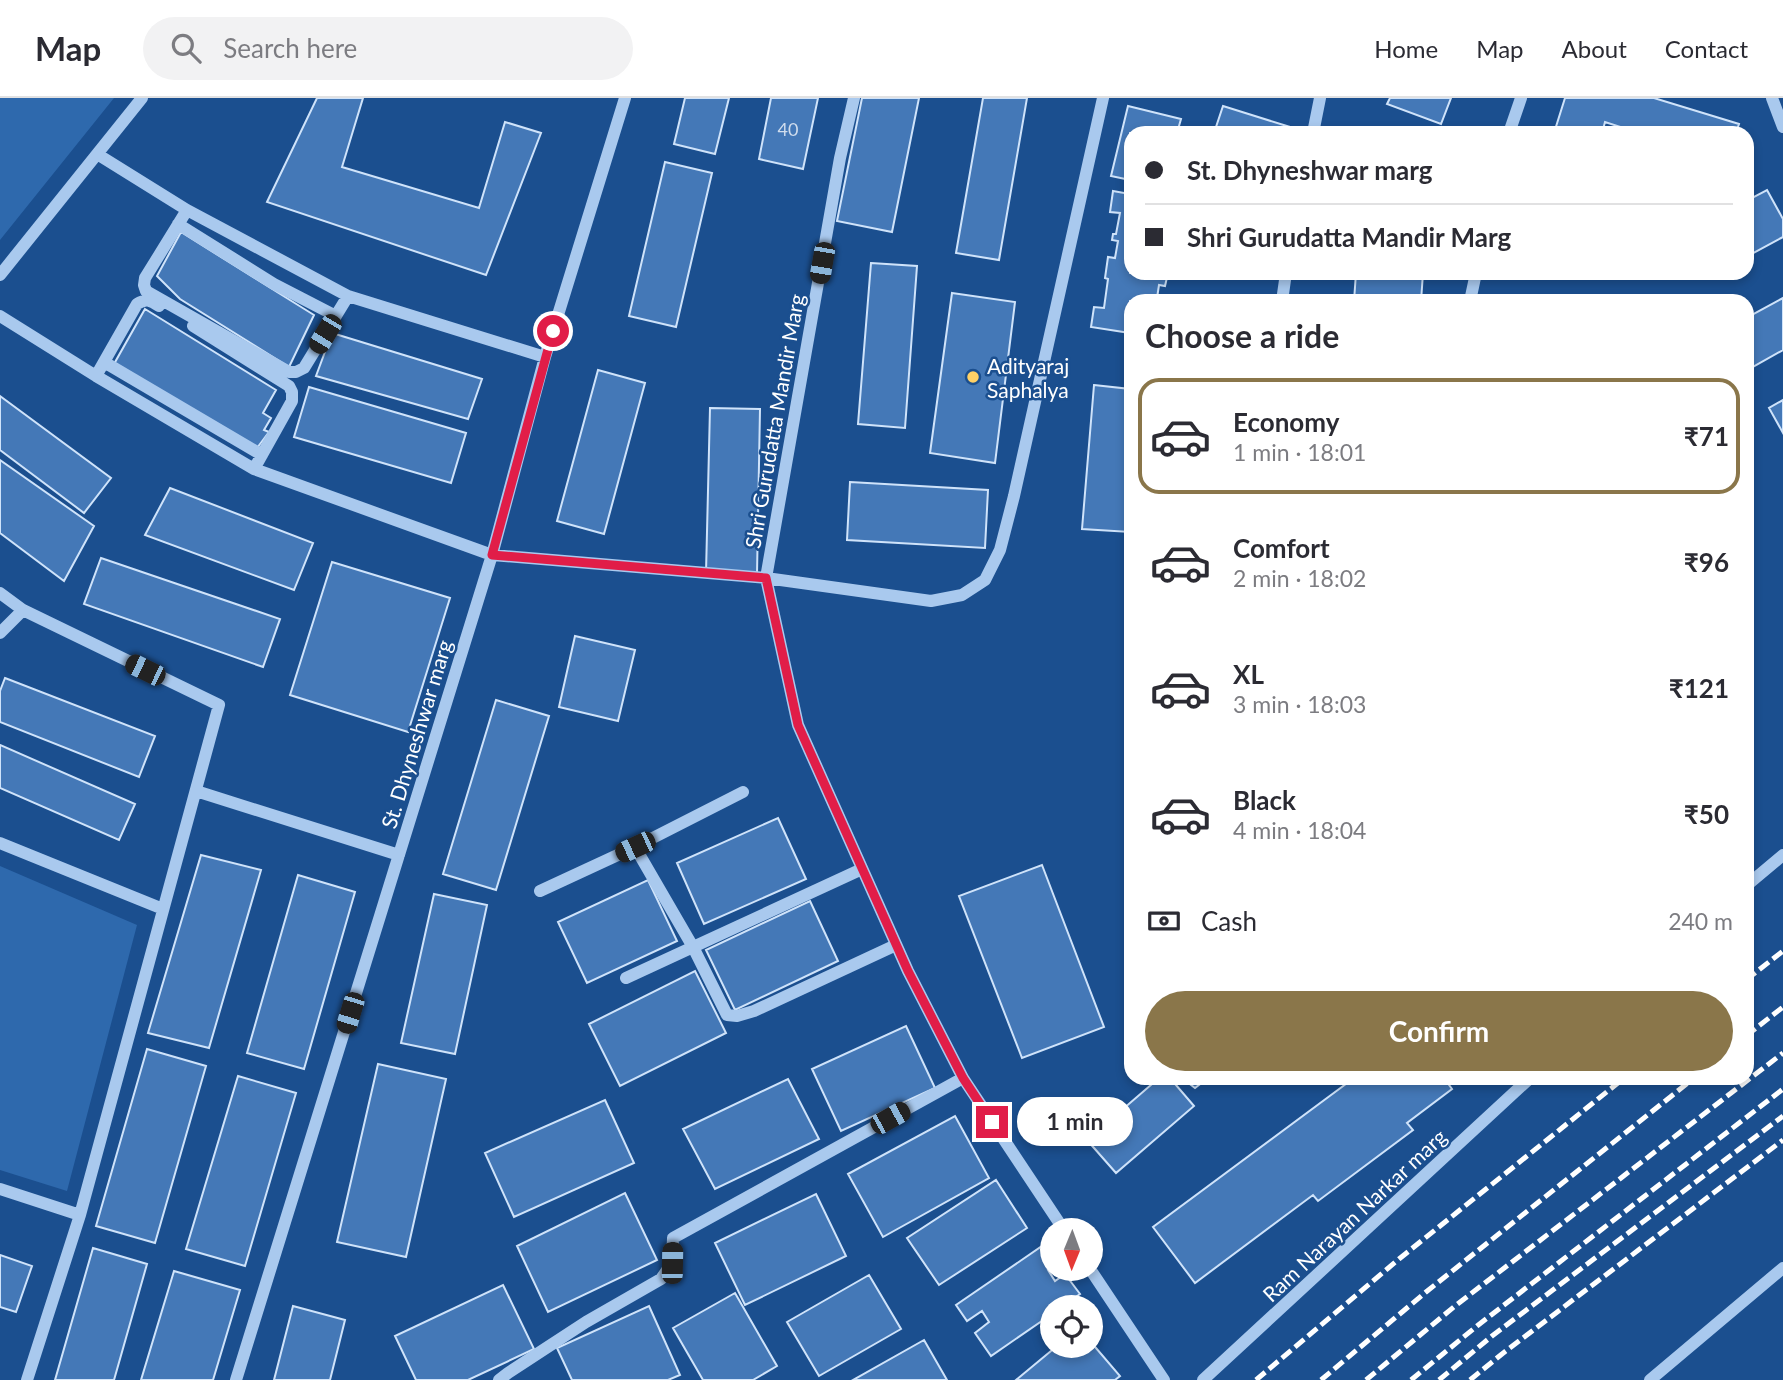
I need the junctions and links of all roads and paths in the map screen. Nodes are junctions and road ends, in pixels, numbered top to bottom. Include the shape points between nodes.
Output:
1 (142, 98) edge
2 (625, 98) edge
3 (854, 98) edge
4 (1103, 98) edge
5 (1320, 98) edge
6 (1521, 98) edge
7 (1772, 98) edge
8 (1314, 126) edge
9 (1511, 126) edge
10 (1783, 127) edge
11 (97, 154) junction
12 (187, 210) junction
13 (178, 224) junction
14 (0, 275) edge
15 (348, 296) junction
16 (0, 316) edge
17 (336, 316) junction
18 (545, 357) junction
19 (104, 362) junction
20 (96, 376) junction
21 (261, 455) junction
22 (254, 468) junction
23 (492, 555) junction
24 (766, 578) junction
25 (0, 593) edge
26 (23, 610) junction
27 (0, 634) edge
28 (196, 790) junction
29 (743, 792) dead end
30 (0, 843) edge
31 (635, 847) junction
32 (399, 855) junction
33 (1783, 855) edge
34 (862, 869) junction
35 (1754, 879) edge
36 (540, 891) dead end
37 (163, 909) junction
38 (896, 945) junction
39 (693, 947) junction
40 (626, 978) dead end
41 (963, 1078) junction
42 (1522, 1085) edge
43 (0, 1189) edge
44 (80, 1215) junction
45 (1056, 1218) edge
46 (1783, 1268) edge
47 (1098, 1281) edge
48 (27, 1380) edge
49 (236, 1380) edge
50 (499, 1380) edge
51 (1164, 1380) edge
52 (1203, 1380) edge
53 (1650, 1380) edge

1 - 11 street
2 - 18 street, St. Dhyneshwar marg
3 - 24 street, Shri Gurudatta Mandir Marg
4 - 24 street via 1011,507 1000,550 985,580 962,595 931,601
5 - 8 street
6 - 9 street
7 - 10 street
11 - 12 street
11 - 14 street
12 - 13 street
12 - 15 street
13 - 17 street via 274,284
13 - 17 street via 145,278 146,290 289,372 304,368
15 - 17 street
15 - 18 street
16 - 20 street
18 - 23 street, St. Dhyneshwar marg
19 - 20 street
19 - 21 street
19 - 21 street via 137,304 149,299 289,386 292,401
20 - 22 street
21 - 22 street
22 - 23 street
23 - 24 street
23 - 32 street, St. Dhyneshwar marg
24 - 34 street, Shri Gurudatta Mandir Marg via 798,725
25 - 26 street
26 - 27 street
26 - 28 street via 219,705
28 - 32 street
28 - 37 street
29 - 31 street
30 - 37 street
31 - 36 street
31 - 39 street
32 - 49 street, St. Dhyneshwar marg
33 - 35 street
34 - 38 street, Shri Gurudatta Mandir Marg
34 - 39 street
37 - 44 street
38 - 39 street via 737,1016 727,1015
38 - 41 street, Shri Gurudatta Mandir Marg
39 - 40 street
41 - 45 street, Shri Gurudatta Mandir Marg
41 - 50 street via 673,1238 672,1263 661,1279
42 - 52 street, Ram Narayan Narkar marg
43 - 44 street
44 - 48 street
46 - 53 street
47 - 51 street

